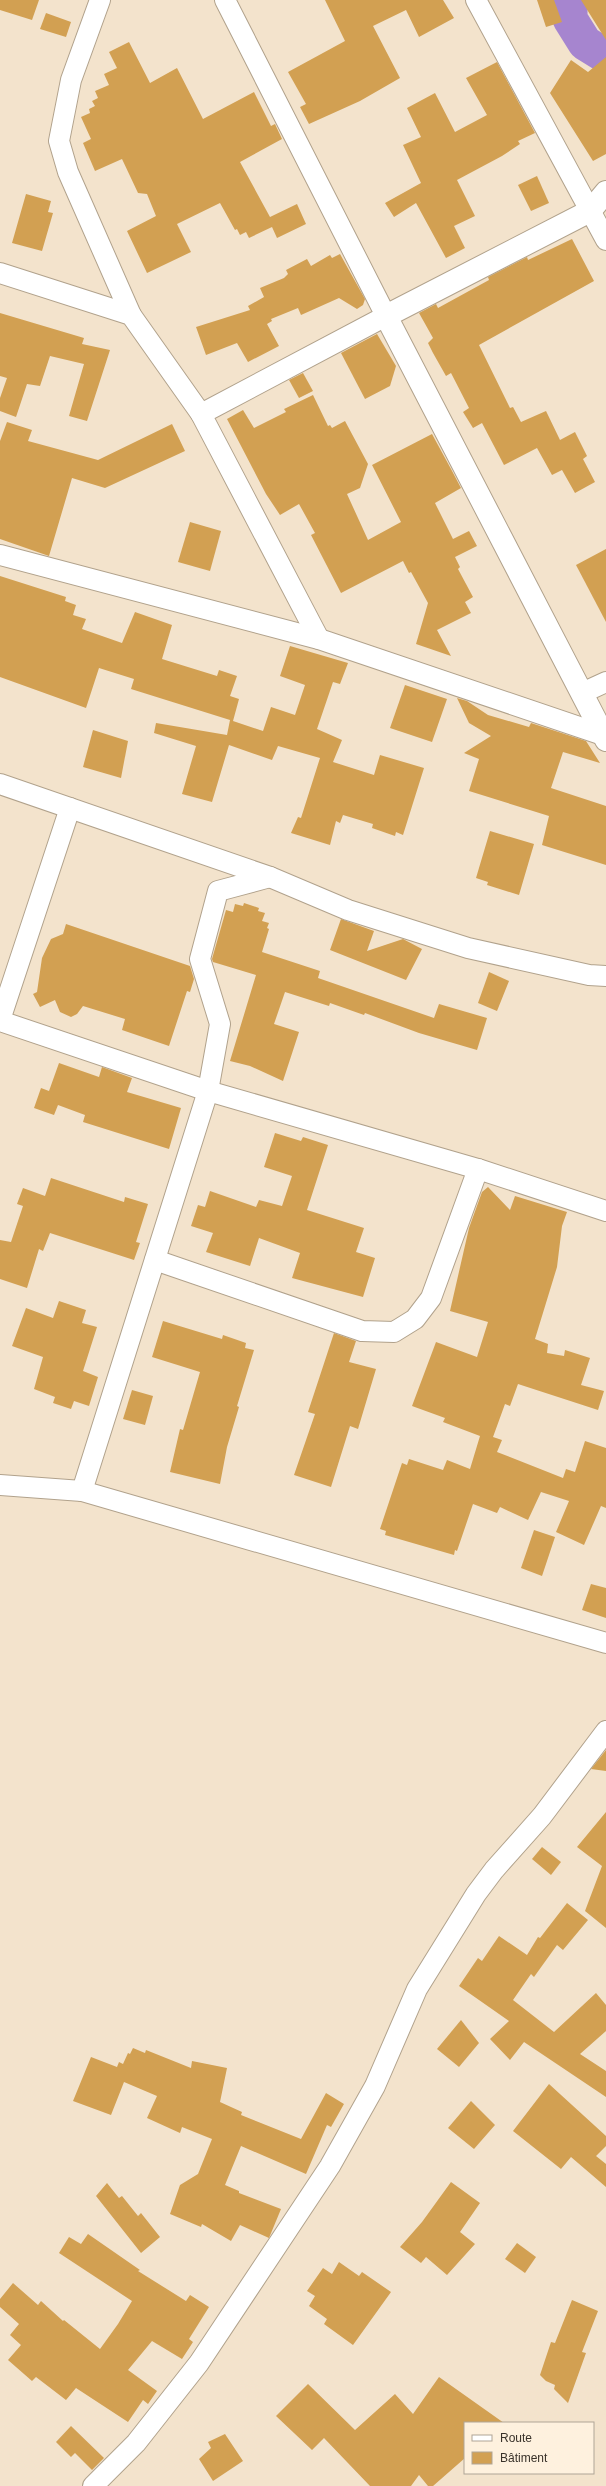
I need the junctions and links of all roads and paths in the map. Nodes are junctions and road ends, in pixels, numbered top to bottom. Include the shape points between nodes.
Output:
1 (100, 0) edge
2 (225, 0) edge
3 (476, 0) edge
4 (606, 192) edge
5 (590, 211) junction
6 (606, 240) edge
7 (0, 273) edge
8 (131, 315) junction
9 (386, 316) junction
10 (201, 414) junction
11 (0, 555) edge
12 (319, 639) junction
13 (606, 682) edge
14 (582, 693) junction
15 (605, 738) edge
16 (0, 784) edge
17 (70, 808) junction
18 (270, 877) junction
19 (606, 976) edge
20 (0, 1021) edge
21 (208, 1091) junction
22 (478, 1169) junction
23 (606, 1211) edge
24 (155, 1260) junction
25 (0, 1485) edge
26 (82, 1491) junction
27 (606, 1643) edge
28 (606, 1731) edge
29 (93, 2486) edge

1 - 8 street via 71,80 59,141 68,172
2 - 9 street
3 - 5 street
4 - 5 street
5 - 6 street
5 - 9 street
7 - 8 street
8 - 10 street
9 - 10 street
9 - 14 street
10 - 12 street
11 - 12 street
12 - 15 street
13 - 14 street
14 - 15 street
16 - 17 street
17 - 18 street
17 - 20 street
18 - 19 street via 348,910 468,948 590,975
18 - 21 street via 218,891 200,959 220,1024
20 - 21 street
21 - 22 street
21 - 24 street
22 - 23 street
22 - 24 street via 431,1298 415,1319 394,1332 362,1331
24 - 26 street
25 - 26 street
26 - 27 street
28 - 29 street via 542,1816 476,1894 417,1989 375,2086 330,2166 199,2363 136,2443

